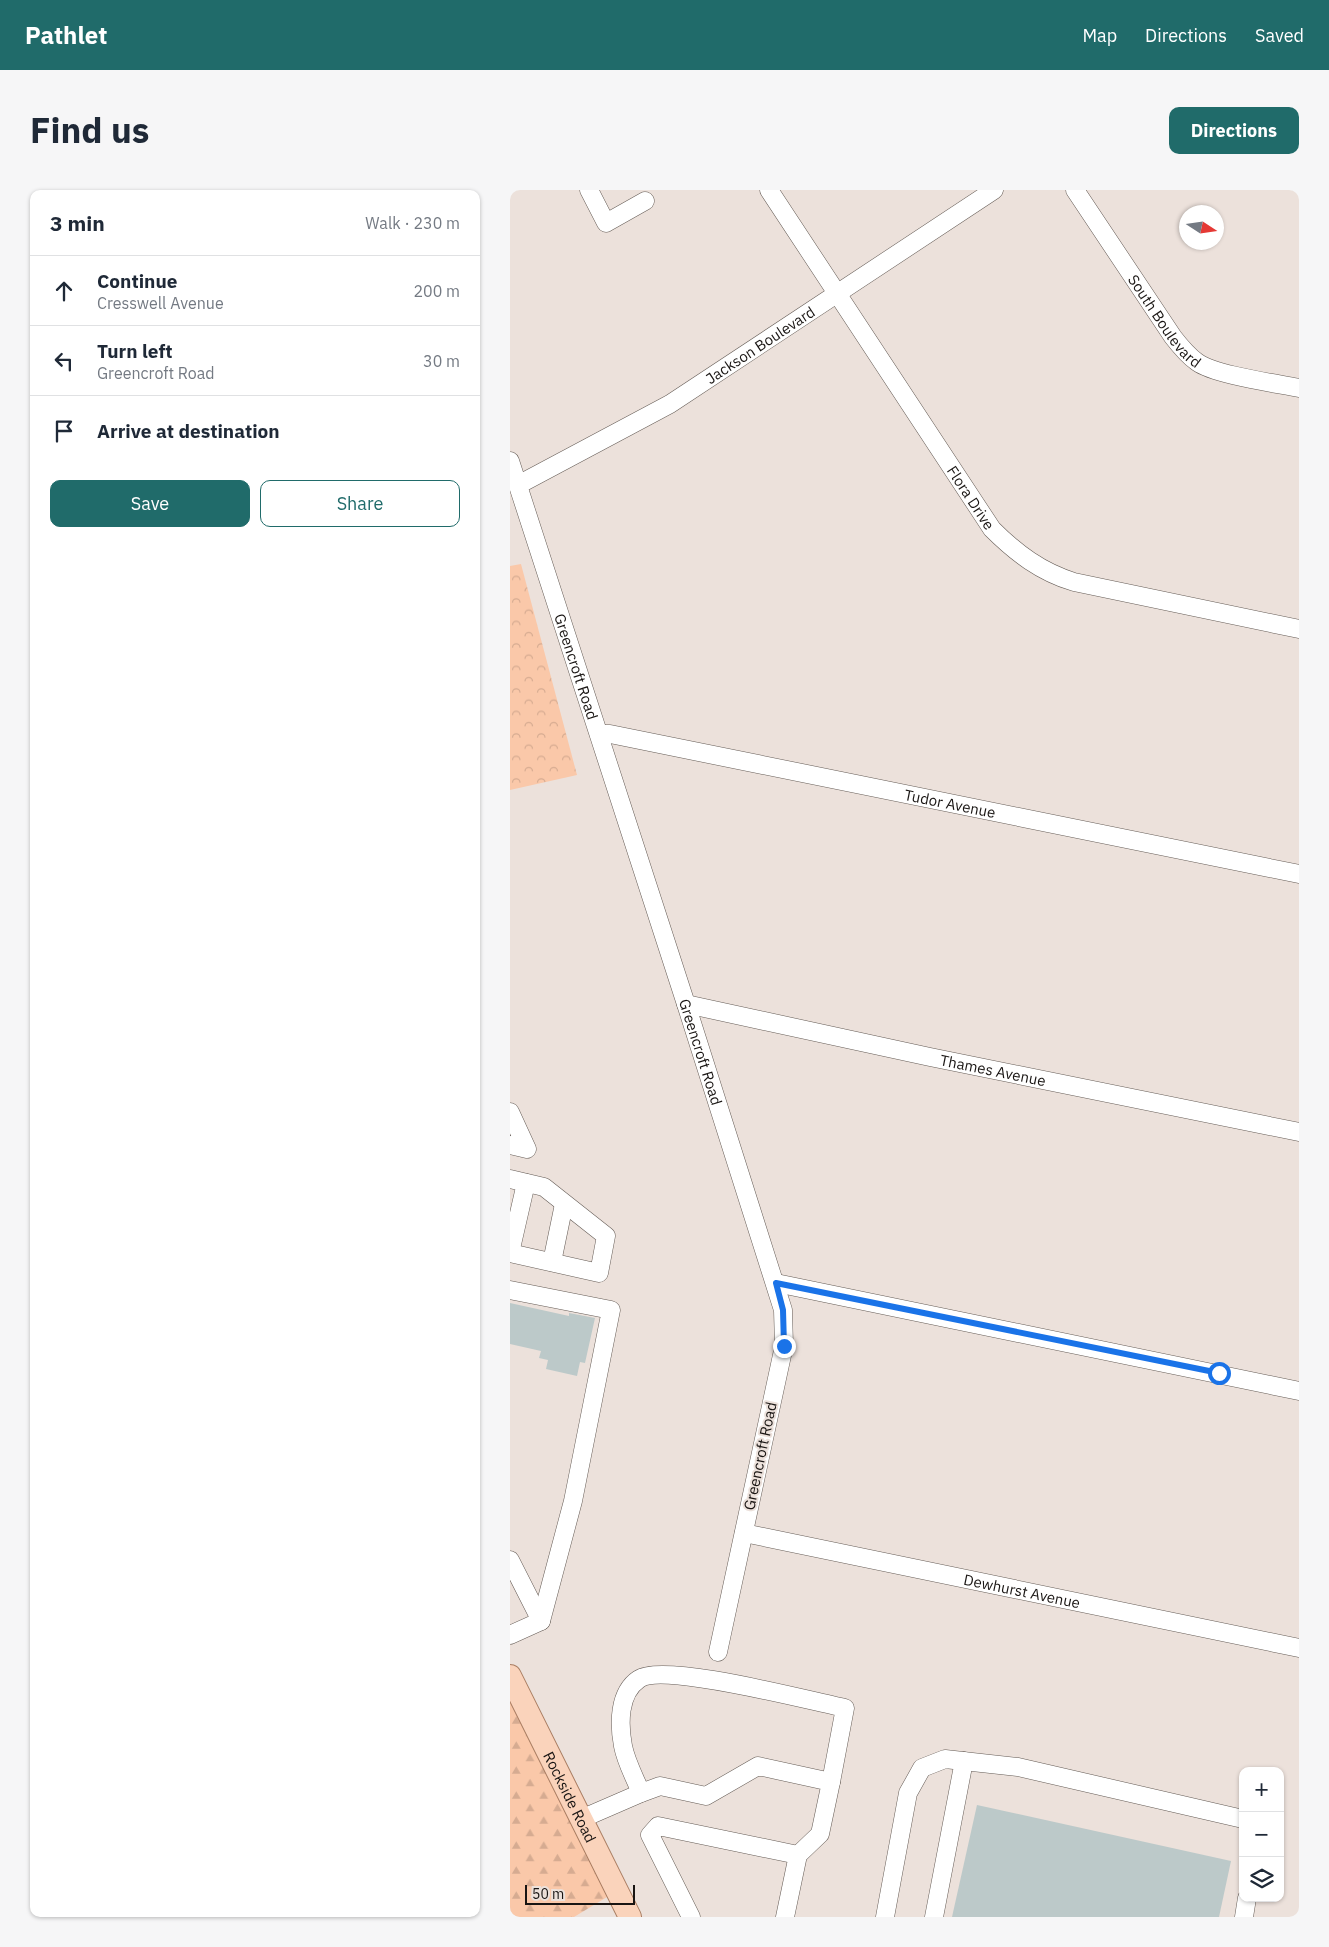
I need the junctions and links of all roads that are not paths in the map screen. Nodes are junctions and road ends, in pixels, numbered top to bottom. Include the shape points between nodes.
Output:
1 (589, 190) edge
2 (769, 190) edge
3 (994, 190) edge
4 (1075, 190) edge
5 (645, 201) dead end
6 (836, 295) junction
7 (1299, 388) edge
8 (510, 461) edge
9 (518, 485) junction
10 (1299, 629) edge
11 (599, 734) junction
12 (1299, 874) edge
13 (686, 1004) junction
14 (510, 1112) edge
15 (1299, 1132) edge
16 (510, 1145) edge
17 (518, 1181) edge
18 (564, 1204) junction
19 (510, 1253) edge
20 (552, 1262) junction
21 (776, 1283) junction
22 (510, 1290) edge
23 (1299, 1391) edge
24 (744, 1533) junction
25 (510, 1560) edge
26 (541, 1620) junction
27 (510, 1635) edge
28 (1299, 1648) edge
29 (718, 1652) dead end
30 (510, 1676) edge
31 (964, 1761) junction
32 (831, 1782) junction
33 (641, 1792) junction
34 (1239, 1818) edge
35 (581, 1819) junction
36 (798, 1855) junction
37 (1246, 1902) edge
38 (630, 1917) edge
39 (691, 1917) edge
40 (785, 1917) edge
41 (885, 1917) edge
42 (934, 1917) edge
43 (1244, 1917) edge

1 - 5 street via 606,223
2 - 6 street, Flora Drive
3 - 6 street, Jackson Boulevard
4 - 7 street, South Boulevard via 1186,353 1198,363 1215,370
6 - 9 street, Jackson Boulevard via 670,404
6 - 10 street, Flora Drive via 992,528 1021,555 1042,569 1074,582
8 - 9 street, Greencroft Road
9 - 11 street, Greencroft Road
11 - 12 street, Tudor Avenue
11 - 13 street, Greencroft Road
13 - 15 street, Thames Avenue
13 - 21 street, Greencroft Road
14 - 16 street via 527,1149
17 - 18 street via 544,1187
17 - 19 street
18 - 20 street
18 - 20 street via 606,1236 599,1273
19 - 20 street
21 - 23 street
21 - 24 street, Greencroft Road via 783,1310 784,1346
22 - 26 street via 610,1310 573,1501
24 - 28 street, Dewhurst Avenue
24 - 29 street, Greencroft Road
25 - 26 street
26 - 27 street
30 - 35 main road, Rockside Road
31 - 34 street via 1018,1767
31 - 41 street via 945,1759 922,1768 908,1793
31 - 42 street
32 - 33 street via 758,1766 706,1796 660,1786
32 - 33 street via 845,1708 694,1676 655,1674 640,1678 633,1685 621,1714 623,1747
32 - 36 street via 820,1834
33 - 35 street
35 - 38 main road, Rockside Road
36 - 39 street via 658,1826 650,1836
36 - 40 street
37 - 43 street

